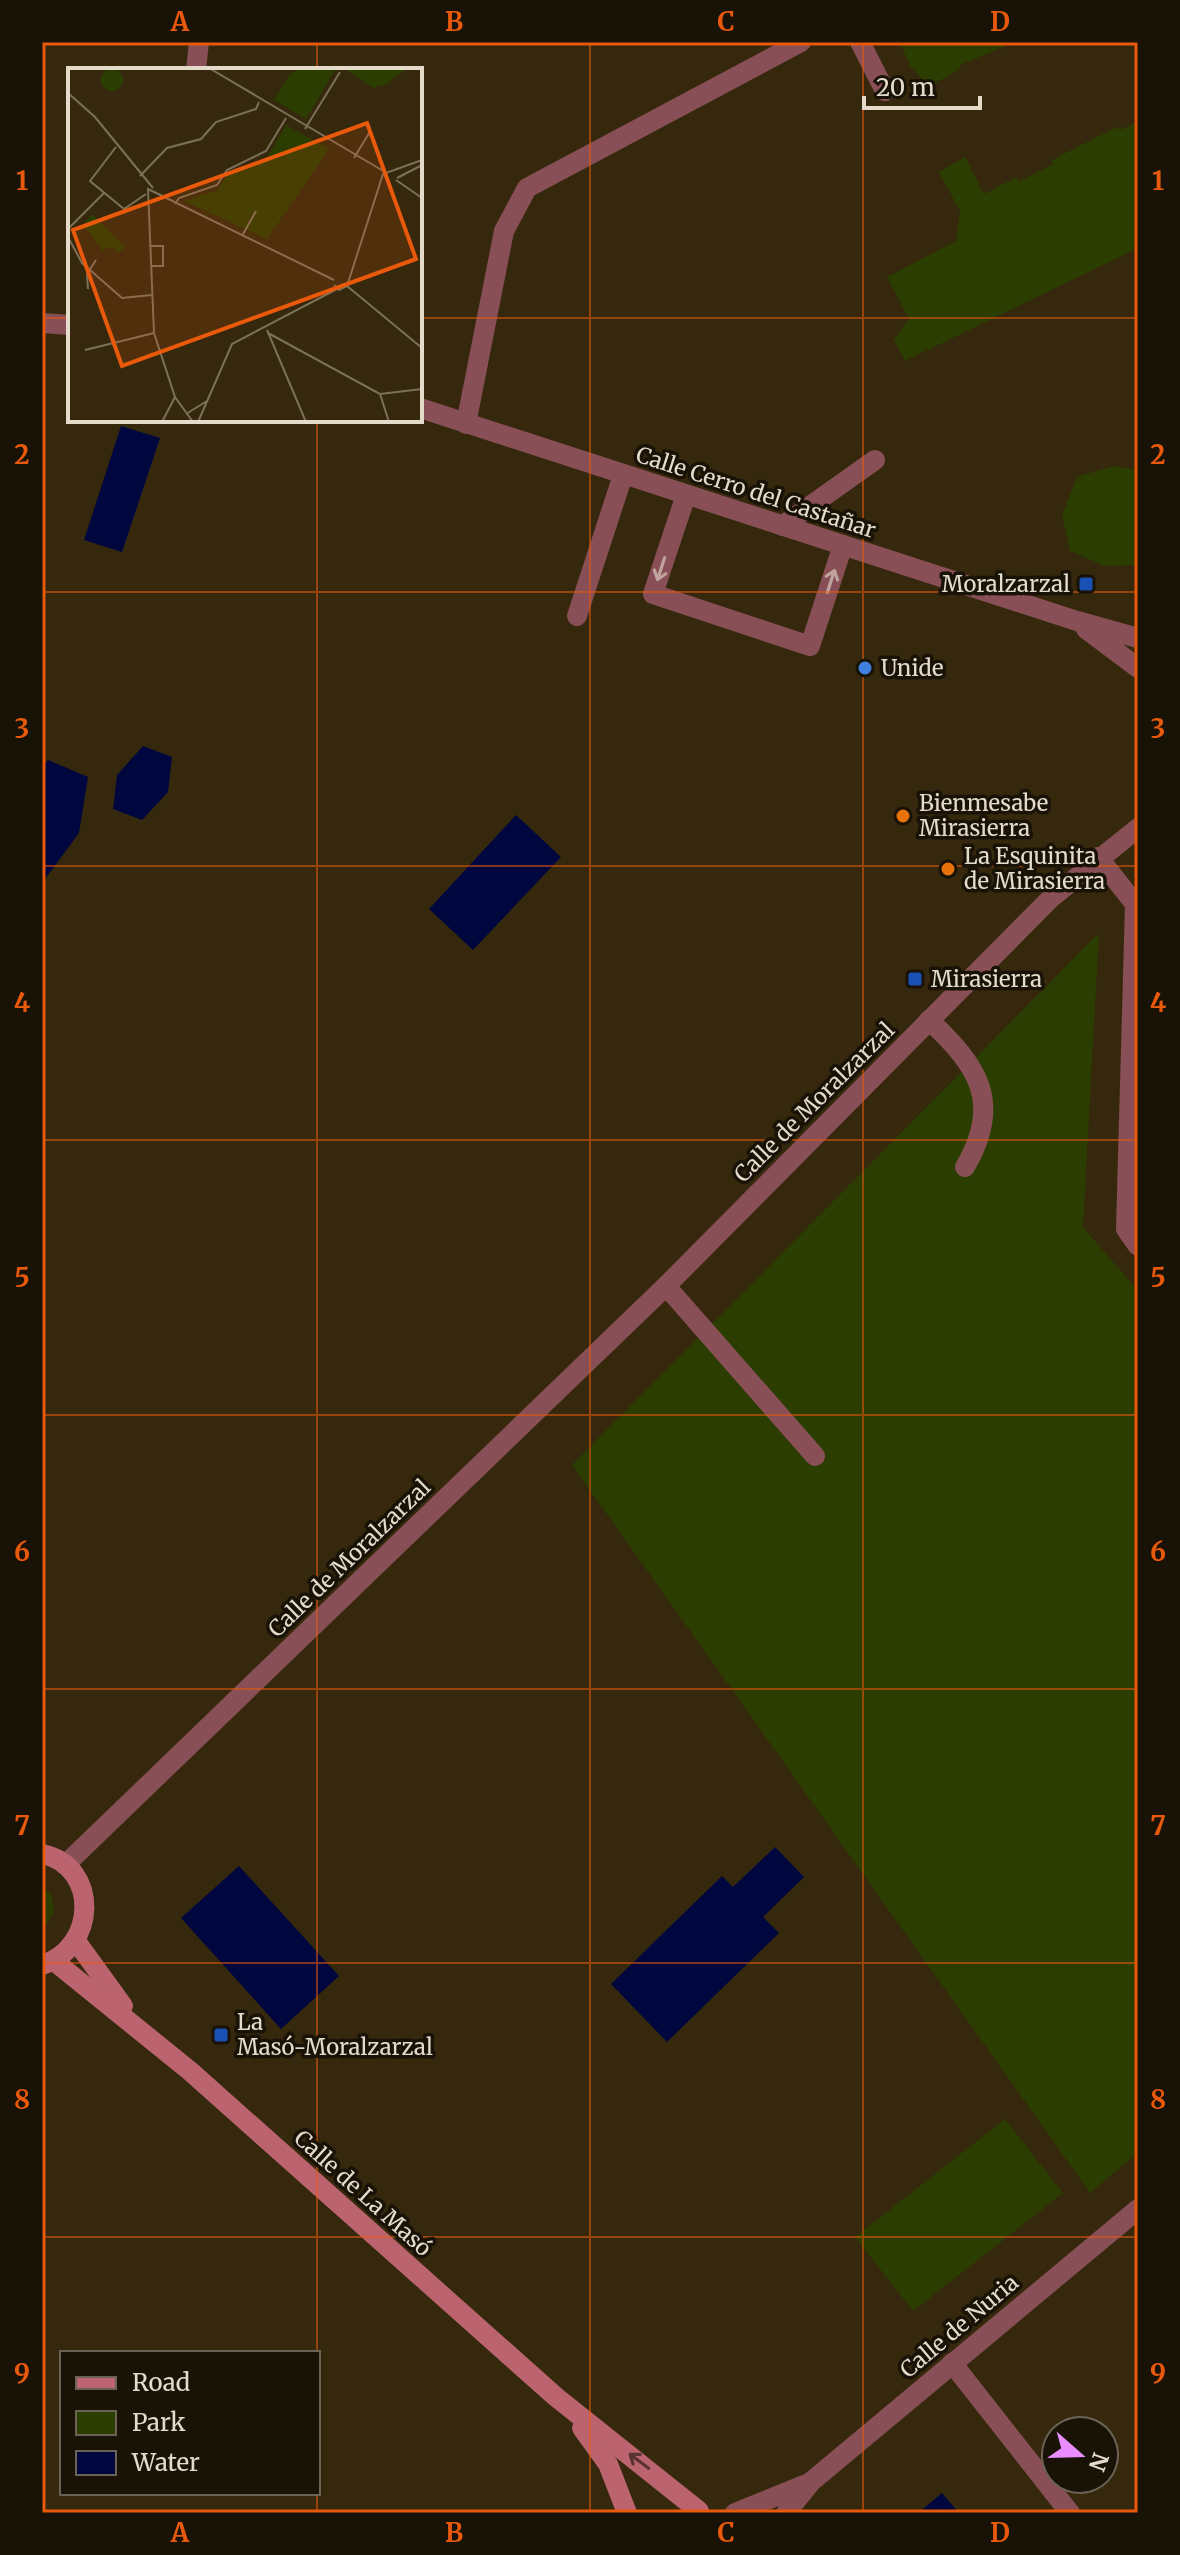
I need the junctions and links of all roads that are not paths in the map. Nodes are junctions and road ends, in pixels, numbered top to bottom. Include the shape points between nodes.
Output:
1 (199, 42) edge
2 (801, 42) edge
3 (860, 42) edge
4 (196, 68) edge
5 (885, 91) dead end
6 (42, 323) edge
7 (68, 325) edge
8 (422, 409) edge
9 (466, 424) junction
10 (875, 460) dead end
11 (623, 475) junction
12 (686, 495) junction
13 (782, 526) junction
14 (843, 545) junction
15 (577, 616) dead end
16 (1077, 621) junction
17 (1138, 638) edge
18 (1138, 668) edge
19 (1138, 813) edge
20 (1138, 828) edge
21 (1120, 839) junction
22 (1098, 857) junction
23 (929, 1020) junction
24 (965, 1167) dead end
25 (1138, 1246) edge
26 (666, 1286) junction
27 (815, 1456) dead end
28 (42, 1854) edge
29 (65, 1865) junction
30 (76, 1941) junction
31 (48, 1963) edge
32 (138, 2026) junction
33 (1138, 2209) edge
34 (952, 2363) junction
35 (556, 2397) junction
36 (812, 2481) junction
37 (697, 2512) edge
38 (627, 2513) edge
39 (735, 2513) edge
40 (786, 2513) edge
41 (1070, 2513) edge

1 - 4 street
2 - 9 street via 527,188 504,231
3 - 5 street
6 - 7 street
8 - 9 street, Calle Cerro del Castañar
9 - 11 street, Calle Cerro del Castañar
10 - 13 street
11 - 12 street, Calle Cerro del Castañar
11 - 15 street
12 - 13 street, Calle Cerro del Castañar
12 -> 14 street via 653,594 810,646
13 - 14 street, Calle Cerro del Castañar
14 - 16 street, Calle Cerro del Castañar
16 - 17 street, Calle Cerro del Castañar
16 - 18 street, Calle Cerro del Castañar
19 - 21 street
20 - 21 street, Calle de Moralzarzal
21 - 22 street, Calle de Moralzarzal
22 - 23 street, Calle de Moralzarzal
22 - 25 street via 1135,904 1126,1229
23 - 24 street via 963,1053 982,1086 985,1125
23 - 26 street, Calle de Moralzarzal
26 - 27 street
26 - 29 street, Calle de Moralzarzal
28 - 29 street
29 - 30 street via 81,1888 85,1908
30 - 31 street
30 - 32 street, Calle de La Masó
31 - 32 street, Calle de La Masó
32 - 35 street, Calle de La Masó
33 - 34 street, Calle de Nuria
34 - 36 street, Calle de Nuria
34 - 41 street
37 -> 35 street, Calle de La Masó
35 - 38 street, Calle de La Masó via 608,2464
36 - 39 street, Calle de Nuria
36 - 40 street, Calle de Nuria

